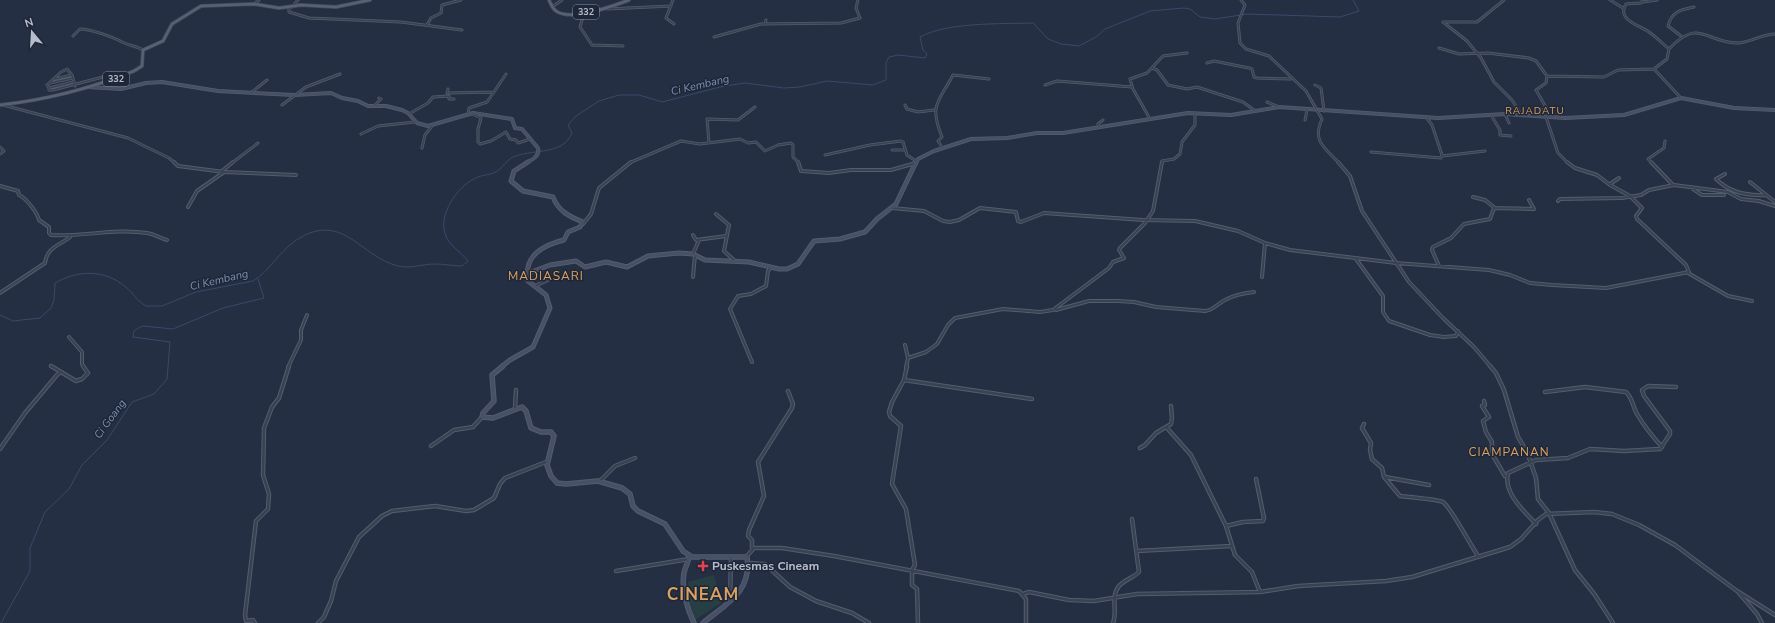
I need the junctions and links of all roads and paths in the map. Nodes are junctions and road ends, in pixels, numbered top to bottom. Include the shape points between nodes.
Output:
1 (259, 0) edge
2 (298, 0) edge
3 (370, 0) edge
4 (461, 0) edge
5 (549, 0) edge
6 (562, 0) edge
7 (628, 0) edge
8 (673, 0) edge
9 (858, 0) edge
10 (1241, 0) edge
11 (1504, 0) edge
12 (1610, 0) edge
13 (1657, 0) edge
14 (1643, 1) edge
15 (254, 4) junction
16 (671, 6) junction
17 (552, 7) junction
18 (1694, 7) dead end
19 (290, 8) junction
20 (1623, 8) junction
21 (607, 9) junction
22 (585, 12) junction
23 (766, 20) dead end
24 (674, 24) dead end
25 (765, 24) junction
26 (427, 25) junction
27 (462, 30) dead end
28 (1775, 34) edge
29 (73, 36) dead end
30 (1681, 36) junction
31 (714, 37) dead end
32 (623, 46) dead end
33 (1439, 48) dead end
34 (1668, 49) junction
35 (143, 50) junction
36 (1187, 53) dead end
37 (1476, 53) junction
38 (1206, 63) dead end
39 (1152, 68) junction
40 (1654, 69) junction
41 (340, 74) dead end
42 (506, 74) dead end
43 (72, 75) junction
44 (1547, 76) junction
45 (73, 78) junction
46 (54, 79) junction
47 (115, 79) junction
48 (989, 79) dead end
49 (1291, 79) junction
50 (267, 80) dead end
51 (74, 82) junction
52 (83, 83) junction
53 (49, 84) junction
54 (1046, 85) dead end
55 (1314, 85) dead end
56 (75, 86) junction
57 (83, 87) junction
58 (1132, 87) junction
59 (50, 88) junction
60 (448, 89) dead end
61 (252, 92) junction
62 (494, 92) junction
63 (447, 93) junction
64 (294, 95) junction
65 (443, 96) junction
66 (379, 98) dead end
67 (1681, 98) junction
68 (454, 99) dead end
69 (1267, 102) dead end
70 (1, 105) edge
71 (282, 105) dead end
72 (905, 105) dead end
73 (374, 106) junction
74 (755, 107) dead end
75 (1279, 107) junction
76 (934, 110) junction
77 (1254, 110) junction
78 (1307, 110) junction
79 (1775, 110) edge
80 (1317, 112) junction
81 (1324, 112) junction
82 (1195, 113) junction
83 (409, 114) junction
84 (469, 114) junction
85 (1491, 114) junction
86 (1505, 114) junction
87 (1521, 114) junction
88 (1545, 116) junction
89 (1426, 117) junction
90 (1150, 119) junction
91 (1103, 120) dead end
92 (1306, 120) dead end
93 (415, 122) junction
94 (1509, 123) dead end
95 (432, 126) junction
96 (1100, 128) junction
97 (361, 134) dead end
98 (1511, 136) dead end
99 (532, 139) junction
100 (1665, 141) dead end
101 (258, 143) dead end
102 (709, 143) junction
103 (0, 147) edge
104 (422, 148) dead end
105 (942, 148) junction
106 (892, 150) dead end
107 (905, 150) junction
108 (1371, 152) dead end
109 (1484, 152) dead end
110 (0, 154) edge
111 (825, 155) dead end
112 (1442, 156) junction
113 (916, 162) junction
114 (223, 171) junction
115 (1725, 174) dead end
116 (296, 175) dead end
117 (1619, 178) dead end
118 (1750, 182) dead end
119 (1610, 185) junction
120 (1673, 185) junction
121 (0, 186) edge
122 (1689, 186) junction
123 (1714, 191) junction
124 (1716, 195) junction
125 (1724, 195) dead end
126 (1766, 195) junction
127 (1472, 197) dead end
128 (1630, 197) junction
129 (1528, 200) dead end
130 (1558, 201) dead end
131 (1775, 202) edge
132 (188, 206) dead end
133 (1775, 206) edge
134 (892, 208) junction
135 (1495, 208) junction
136 (716, 214) dead end
137 (1149, 219) junction
138 (583, 224) junction
139 (693, 235) dead end
140 (726, 236) junction
141 (70, 237) junction
142 (167, 240) dead end
143 (699, 240) junction
144 (1265, 243) junction
145 (694, 254) junction
146 (1356, 259) junction
147 (735, 261) junction
148 (1396, 263) junction
149 (1439, 266) junction
150 (771, 267) junction
151 (1688, 273) junction
152 (526, 274) junction
153 (693, 277) dead end
154 (1262, 277) dead end
155 (550, 279) dead end
156 (535, 286) junction
157 (1254, 292) dead end
158 (0, 293) edge
159 (1752, 301) dead end
160 (1053, 310) junction
161 (307, 315) dead end
162 (1458, 331) junction
163 (69, 337) dead end
164 (905, 345) dead end
165 (908, 358) junction
166 (752, 362) dead end
167 (52, 366) dead end
168 (61, 372) junction
169 (904, 380) junction
170 (1676, 387) dead end
171 (516, 390) dead end
172 (788, 391) dead end
173 (1545, 392) dead end
174 (1032, 399) dead end
175 (1484, 401) dead end
176 (1171, 406) dead end
177 (515, 408) junction
178 (482, 417) junction
179 (1364, 424) dead end
180 (1167, 428) junction
181 (431, 446) dead end
182 (1662, 447) junction
183 (1140, 448) dead end
184 (0, 449) edge
185 (635, 458) dead end
186 (546, 462) junction
187 (1530, 462) junction
188 (1384, 477) junction
189 (1506, 477) junction
190 (1256, 479) dead end
191 (599, 481) junction
192 (1428, 485) dead end
193 (1549, 513) junction
194 (1132, 519) dead end
195 (1536, 524) junction
196 (1226, 526) junction
197 (1232, 546) junction
198 (752, 549) junction
199 (1136, 551) junction
200 (731, 556) junction
201 (747, 556) junction
202 (1478, 556) junction
203 (689, 557) junction
204 (748, 564) junction
205 (616, 571) dead end
206 (912, 571) junction
207 (1737, 591) junction
208 (1260, 592) junction
209 (1023, 594) junction
210 (1114, 599) junction
211 (730, 601) junction
212 (1775, 615) edge
213 (255, 623) edge
214 (318, 623) edge
215 (694, 623) edge
216 (703, 623) edge
217 (869, 623) edge
218 (918, 623) edge
219 (1026, 623) edge
220 (1113, 623) edge
221 (1612, 623) edge
222 (1762, 623) edge

1 - 15 street
2 - 19 street
3 - 19 main road via 340,7 303,5
4 - 26 street via 442,6 440,13 431,18
5 - 17 main road
6 - 17 street
7 - 21 main road, 332
8 - 16 street
9 - 25 street via 856,8 860,18 857,20 841,23
10 - 49 street via 1245,5 1238,23 1238,37 1242,45 1266,54
11 - 37 street via 1477,22 1443,22 1467,41
12 - 20 street
13 - 14 street
14 - 20 street via 1626,3
15 - 19 main road
15 - 35 main road via 199,7 172,24 163,41
16 - 21 street
16 - 24 street via 666,19
17 - 22 main road, 332 via 563,13
18 - 30 street via 1674,12 1670,16 1668,26
19 - 26 street via 289,12 309,18
20 - 34 street via 1629,21 1650,33
21 - 22 main road, 332
22 - 32 street via 580,27 592,45
23 - 25 street
25 - 31 street
26 - 27 street
28 - 30 street via 1770,33 1740,43 1698,33
29 - 35 street via 80,29 90,29 94,33 119,39 123,44 136,45
30 - 34 street
33 - 37 street via 1460,54
34 - 40 street via 1669,55 1665,63
35 - 47 main road, 332 via 141,68
36 - 39 street via 1163,56
37 - 44 street via 1508,54 1529,58 1536,61
37 - 87 street via 1497,87 1510,98
38 - 49 street via 1212,61 1249,68 1257,78
39 - 58 street via 1147,73 1132,78
39 - 77 street via 1158,70 1168,85 1187,89 1197,87 1242,102
40 - 44 street via 1618,70 1604,76
40 - 67 street
41 - 64 street via 307,86
42 - 62 street
43 - 45 street
43 - 46 street
43 - 46 street via 69,71 61,72
44 - 88 street via 1546,83 1536,90 1546,109 1541,111
45 - 51 street
45 - 53 street
46 - 53 street
47 - 52 street via 112,73
47 - 57 main road, 332
48 - 76 street via 953,75
49 - 80 street via 1306,91
50 - 61 street
51 - 56 street
51 - 59 street
52 - 56 street
52 - 57 street
53 - 59 street via 47,86
54 - 58 street via 1055,81
55 - 81 street via 1321,88
56 - 59 street via 49,90
57 - 61 street via 117,89 162,82 202,90
57 - 70 main road, 332
58 - 90 street
60 - 63 street
61 - 64 street
62 - 63 street
62 - 84 street via 487,102 469,108
63 - 65 street
64 - 71 street
64 - 73 street via 331,93
65 - 68 street via 449,96 449,100
65 - 83 street via 432,97 428,103
66 - 73 street via 381,99
67 - 79 street via 1734,108
67 - 88 street via 1624,115 1565,118
69 - 75 street
70 - 114 street via 128,138 169,158 178,166
72 - 76 street via 907,110 913,112
73 - 83 street via 392,107
74 - 102 street via 739,120 707,119
75 - 77 street
75 - 78 street
76 - 105 street via 942,136 938,141
77 - 82 street via 1228,115
78 - 80 street
78 - 92 street
80 - 81 street
80 - 148 street via 1322,119 1317,130 1318,140 1350,176 1362,211
81 - 89 street via 1356,111
82 - 90 street
82 - 137 street via 1195,125 1182,142 1180,154 1174,159 1164,159 1162,162 1156,203
83 - 93 street
84 - 95 street
84 - 99 street via 509,118 513,120 515,128 522,129 525,135
84 - 99 street via 481,118 476,139 482,144 506,132 510,139 518,143
85 - 86 street
85 - 89 street
85 - 98 street via 1500,134
86 - 87 street
86 - 94 street
87 - 88 street
88 - 119 street via 1560,156 1572,167 1595,173
89 - 112 street via 1432,125
90 - 96 street
91 - 96 street via 1098,124
93 - 95 street
93 - 97 street via 376,126
95 - 104 street via 425,135
96 - 105 street via 1007,138 971,139
99 - 138 street via 539,149 535,158 516,168 511,181 522,191 553,197 555,203 567,215 582,221
100 - 120 street via 1664,148 1648,159
101 - 114 street
102 - 113 street via 741,139 756,143 765,151 778,145 791,144 793,157 804,172 890,170
102 - 138 street via 680,141 630,162 597,190 590,218
103 - 110 street via 4,151
105 - 113 street
106 - 107 street
107 - 111 street via 903,142 900,141
107 - 113 street
108 - 112 street via 1426,158
109 - 112 street via 1471,151
113 - 134 street via 901,196
114 - 116 street
114 - 132 street via 196,192
115 - 126 street via 1716,179 1727,189 1752,196
117 - 119 street
118 - 126 street
119 - 128 street
120 - 122 street
120 - 128 street
121 - 141 street via 17,190 38,214 39,220 49,228 50,234
122 - 123 street
122 - 124 street via 1699,195
123 - 124 street
123 - 133 street via 1728,192 1741,199
124 - 125 street
126 - 131 street
127 - 135 street via 1485,200
128 - 130 street
128 - 151 street via 1642,208 1636,216 1637,219 1686,265 1690,272
129 - 135 street via 1534,209
134 - 137 street via 924,212 950,222 960,220 982,208 1015,212 1018,214 1018,221 1021,222 1044,213
134 - 150 street via 864,232 840,239 814,241 801,262 794,267 781,270
135 - 149 street via 1490,219 1464,224 1451,238 1432,248
136 - 140 street via 729,225
137 - 144 street via 1210,224 1238,231
137 - 160 street via 1120,248 1124,258 1113,262 1109,268
138 - 152 street via 568,232 564,240 545,245 538,250
139 - 143 street via 694,239
140 - 143 street
140 - 147 street via 724,251
141 - 142 street via 103,232 147,233
141 - 158 street via 50,249 45,263 7,291
143 - 145 street
144 - 146 street via 1293,250
144 - 154 street
145 - 147 street via 705,260
145 - 152 street via 667,253 648,256 627,267 606,262 585,267 576,261 550,265
145 - 153 street
146 - 148 street
146 - 162 street via 1383,296 1385,317 1390,322 1418,332 1448,337 1456,336
147 - 150 street
148 - 149 street
148 - 162 street via 1414,287
149 - 151 street via 1496,271 1532,284 1598,288
150 - 166 street via 766,286 751,294 738,296 730,309
151 - 159 street via 1724,294
152 - 156 street via 528,281
155 - 156 street
156 - 178 street via 549,301 550,308 534,347 510,360 492,375 494,401
157 - 160 street via 1227,299 1217,304 1213,310 1206,311 1118,301 1089,301
160 - 165 street via 1040,312 1003,309 955,318 950,321 940,342 933,348
161 - 213 street via 301,330 301,340 289,365 279,398 264,428 263,475 269,494 268,510 256,521 245,615 246,620 253,620
162 - 187 street via 1478,351 1502,384 1518,437
163 - 168 street via 81,352 82,364 88,372 76,381
164 - 165 street
165 - 169 street
167 - 168 street
168 - 184 street via 24,413
169 - 174 street
169 - 206 street via 889,412 901,426 892,484 906,509 915,565
170 - 182 street via 1648,386 1642,390 1670,431
171 - 177 street
172 - 198 street via 792,408 758,462 764,496 751,523 748,536 752,540
173 - 182 street via 1586,387 1626,392 1630,395 1631,403 1644,425
175 - 189 street via 1482,409 1489,416 1482,421 1492,442 1492,454
176 - 180 street via 1173,419
177 - 178 street via 498,418
177 - 186 street via 524,409 531,428 551,432 554,436
178 - 181 street via 473,427 454,430
179 - 188 street via 1362,428 1371,443 1371,458 1382,468
180 - 183 street via 1156,433 1148,445
180 - 196 street via 1191,456
182 - 187 street via 1655,450 1624,451 1590,449 1568,458
185 - 191 street via 616,466
186 - 191 street via 548,471 557,483
186 - 214 street via 505,478 494,498 474,510 435,506 392,511 382,516 358,540 337,579 324,617
187 - 189 street via 1510,471
187 - 193 street via 1537,484 1538,499
188 - 192 street
188 - 202 street via 1402,497 1443,502 1454,515 1464,537
189 - 195 street via 1516,503
190 - 196 street via 1263,521
191 - 203 street via 627,490 634,508 666,524
193 - 195 street via 1541,517
193 - 207 street via 1605,513 1639,525 1675,545
193 - 221 street via 1575,570 1595,595
194 - 199 street
195 - 202 street via 1519,542 1505,549
196 - 197 street
197 - 199 street
197 - 208 street via 1236,557 1252,572
198 - 201 street
198 - 206 street via 789,549
199 - 210 street via 1139,572 1119,586
200 - 201 street
200 - 203 street
200 - 211 street
201 - 204 street
202 - 208 street via 1406,578 1298,586
203 - 205 street
203 - 215 street via 684,572 684,583 686,602
204 - 211 street via 744,587
204 - 217 street via 765,564 790,587 816,601 852,613
206 - 209 street
206 - 218 street via 912,585 917,589
207 - 212 street
207 - 222 street
208 - 210 street via 1140,594
209 - 210 street via 1032,592 1075,600
209 - 219 street via 1026,600
210 - 220 street via 1116,615
211 - 216 street

